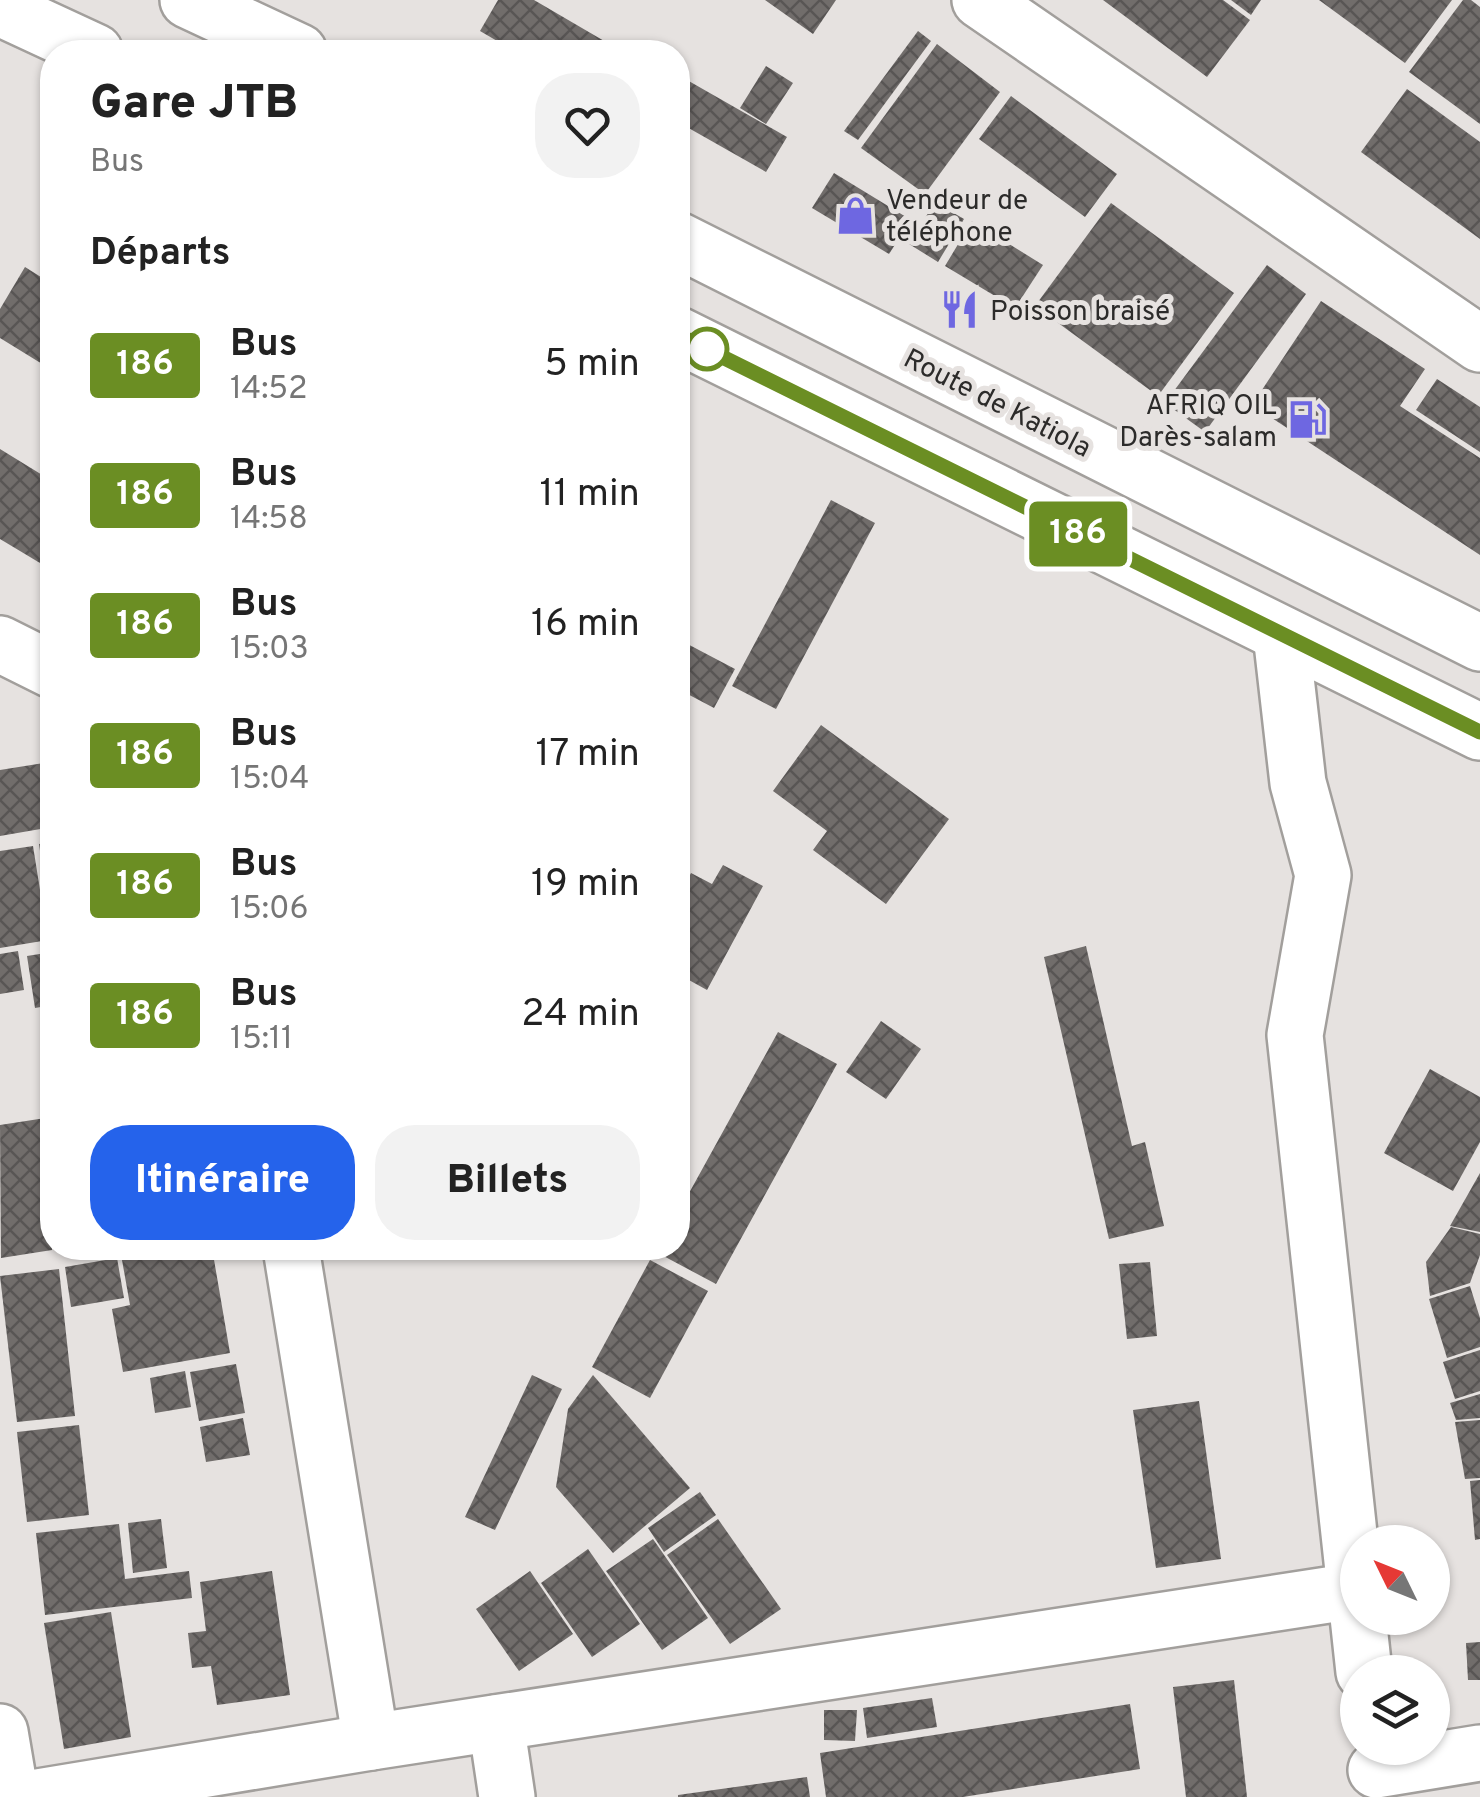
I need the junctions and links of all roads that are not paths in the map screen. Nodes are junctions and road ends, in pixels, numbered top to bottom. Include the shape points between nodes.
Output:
1 (188, 0) edge
2 (980, 0) edge
3 (0, 8) edge
4 (68, 40) edge
5 (273, 40) edge
6 (690, 246) edge
7 (690, 341) edge
8 (1480, 344) edge
9 (1281, 634) junction
10 (0, 644) edge
11 (1480, 644) edge
12 (40, 664) edge
13 (1478, 724) edge
14 (294, 1260) edge
15 (1347, 1525) edge
16 (1340, 1593) edge
17 (496, 1723) junction
18 (0, 1732) edge
19 (371, 1742) junction
20 (1480, 1753) edge
21 (1376, 1772) edge
22 (11, 1797) edge
23 (38, 1797) edge
24 (506, 1797) edge

1 - 5 main road
2 - 8 main road
3 - 4 main road
6 - 11 main road, Route de Katiola
7 - 9 main road
9 - 13 main road
9 - 15 main road via 1298,783 1323,875 1295,1035
10 - 12 main road
14 - 19 main road
16 - 17 main road
17 - 19 main road
17 - 24 main road
18 - 22 main road
19 - 23 main road
20 - 21 main road

